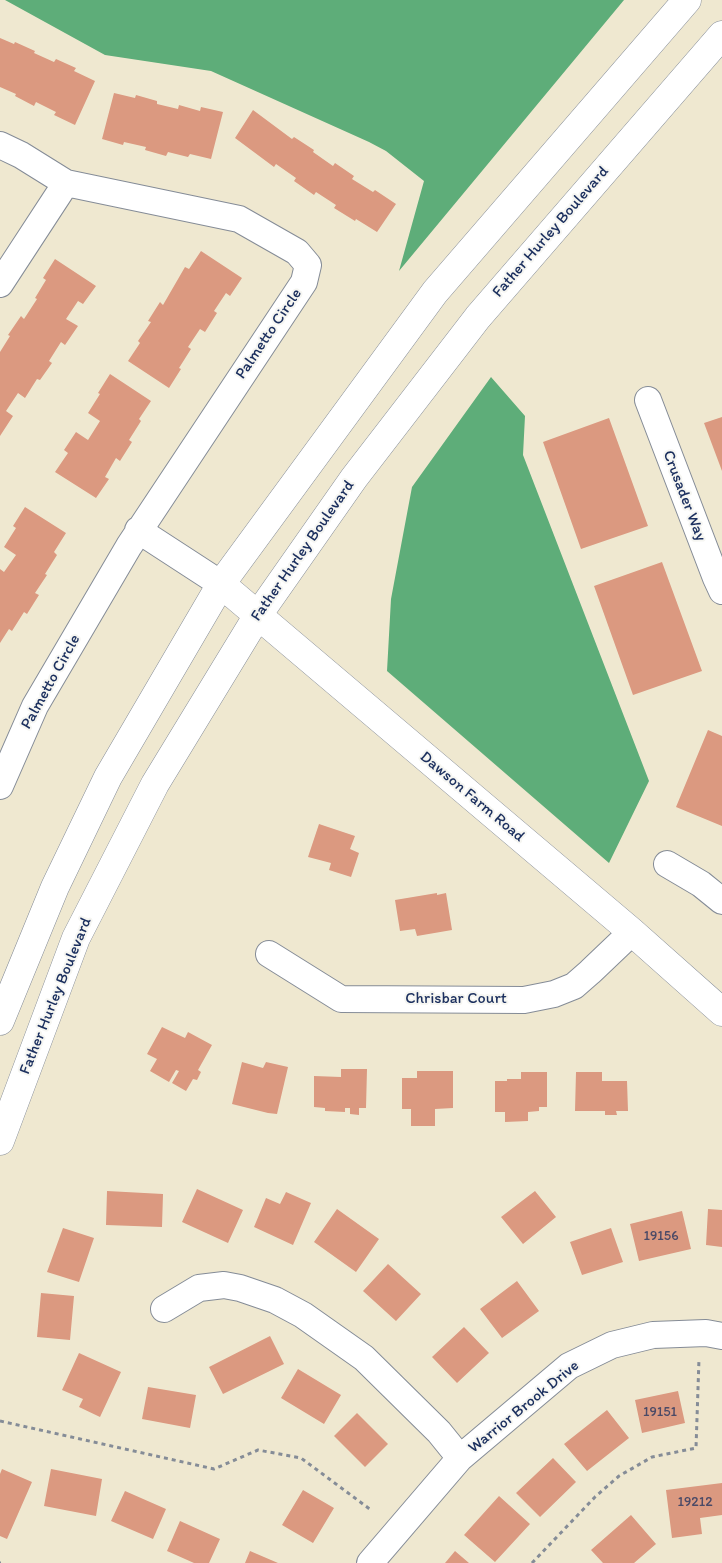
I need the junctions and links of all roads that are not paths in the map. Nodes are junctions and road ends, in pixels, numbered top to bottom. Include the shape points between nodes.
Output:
1 (687, 0) edge
2 (722, 34) edge
3 (0, 145) edge
4 (66, 183) junction
5 (0, 284) edge
6 (648, 400) dead end
7 (138, 530) junction
8 (221, 584) junction
9 (722, 591) edge
10 (258, 615) junction
11 (0, 786) edge
12 (667, 864) dead end
13 (722, 901) edge
14 (632, 932) junction
15 (269, 954) dead end
16 (722, 1012) edge
17 (0, 1021) edge
18 (0, 1141) edge
19 (164, 1309) dead end
20 (722, 1336) edge
21 (460, 1458) junction
22 (370, 1563) edge

1 - 8 main road via 435,292
2 - 10 main road, Father Hurley Boulevard via 478,317 354,478
3 - 4 street, Palmetto Circle
4 - 5 street
4 - 7 street, Palmetto Circle via 239,219 297,252 308,265 304,282
6 - 9 street, Crusader Way
7 - 8 street
7 - 11 street, Palmetto Circle via 35,706
8 - 10 main road, Dawson Farm Road
8 - 17 main road via 108,777 55,887
10 - 14 main road, Dawson Farm Road
10 - 18 main road, Father Hurley Boulevard via 155,784 76,938
12 - 13 street
14 - 15 street, Chrisbar Court via 574,986 524,1000 341,999
14 - 16 main road, Dawson Farm Road
19 - 21 street via 199,1288 240,1288 275,1300 303,1315 364,1358 439,1432
20 - 21 street, Warrior Brook Drive via 706,1333 653,1334 612,1345 569,1366
21 - 22 street, Warrior Brook Drive

